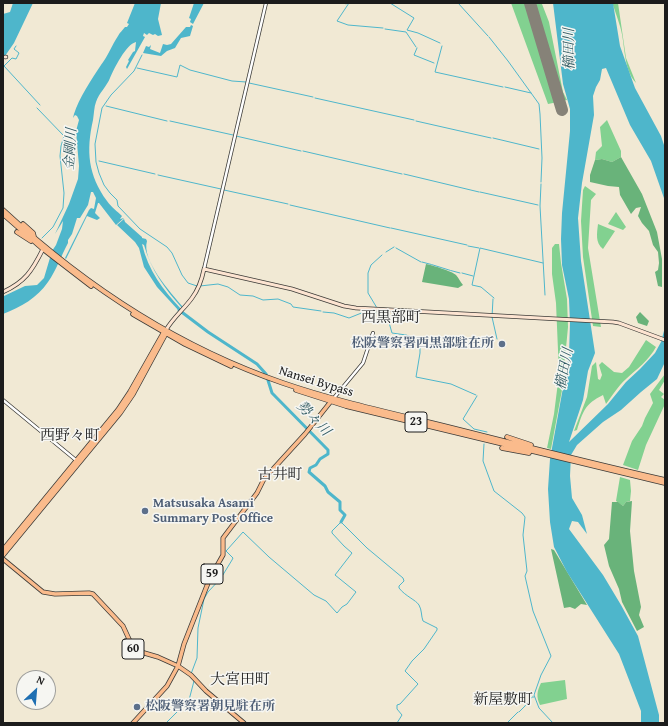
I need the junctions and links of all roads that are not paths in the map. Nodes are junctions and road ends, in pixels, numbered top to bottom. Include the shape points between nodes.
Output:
1 (266, 3) edge
2 (3, 210) edge
3 (3, 214) edge
4 (23, 224) dead end
5 (17, 232) dead end
6 (34, 240) junction
7 (46, 250) junction
8 (204, 269) junction
9 (3, 292) edge
10 (165, 332) junction
11 (373, 333) dead end
12 (665, 340) edge
13 (3, 400) edge
14 (332, 400) junction
15 (507, 437) dead end
16 (502, 448) dead end
17 (541, 452) junction
18 (78, 461) junction
19 (638, 475) junction
20 (665, 480) edge
21 (665, 483) edge
22 (3, 550) edge
23 (3, 555) edge
24 (3, 559) edge
25 (178, 666) junction
26 (133, 723) edge
27 (244, 723) edge

1 - 8 street
2 - 6 highway, Nansei Bypass / 23
3 - 6 highway, Nansei Bypass / 23
4 - 6 highway via 33,233
5 - 6 highway via 30,241
6 - 7 highway, Nansei Bypass / 23
7 - 9 main road via 23,280
7 - 10 highway, Nansei Bypass / 23 via 85,280
8 - 10 main road via 199,286
8 - 12 main road via 298,291 344,306 619,323
10 - 14 highway, Nansei Bypass / 23 via 255,374
10 - 18 highway via 118,410
11 - 14 street via 363,363
13 - 18 street
14 - 17 highway, Nansei Bypass / 23
14 - 25 main road, 59 via 264,479 223,538 223,555 210,578
15 - 17 highway
16 - 17 highway
17 - 19 highway, Nansei Bypass / 23
18 - 22 highway
18 - 23 highway
19 - 20 highway, Nansei Bypass / 23
19 - 21 highway, Nansei Bypass / 23
24 - 25 main road, 60 via 46,593 93,594 123,626 134,650
25 - 26 main road, 59 via 167,686
25 - 27 main road, 60

